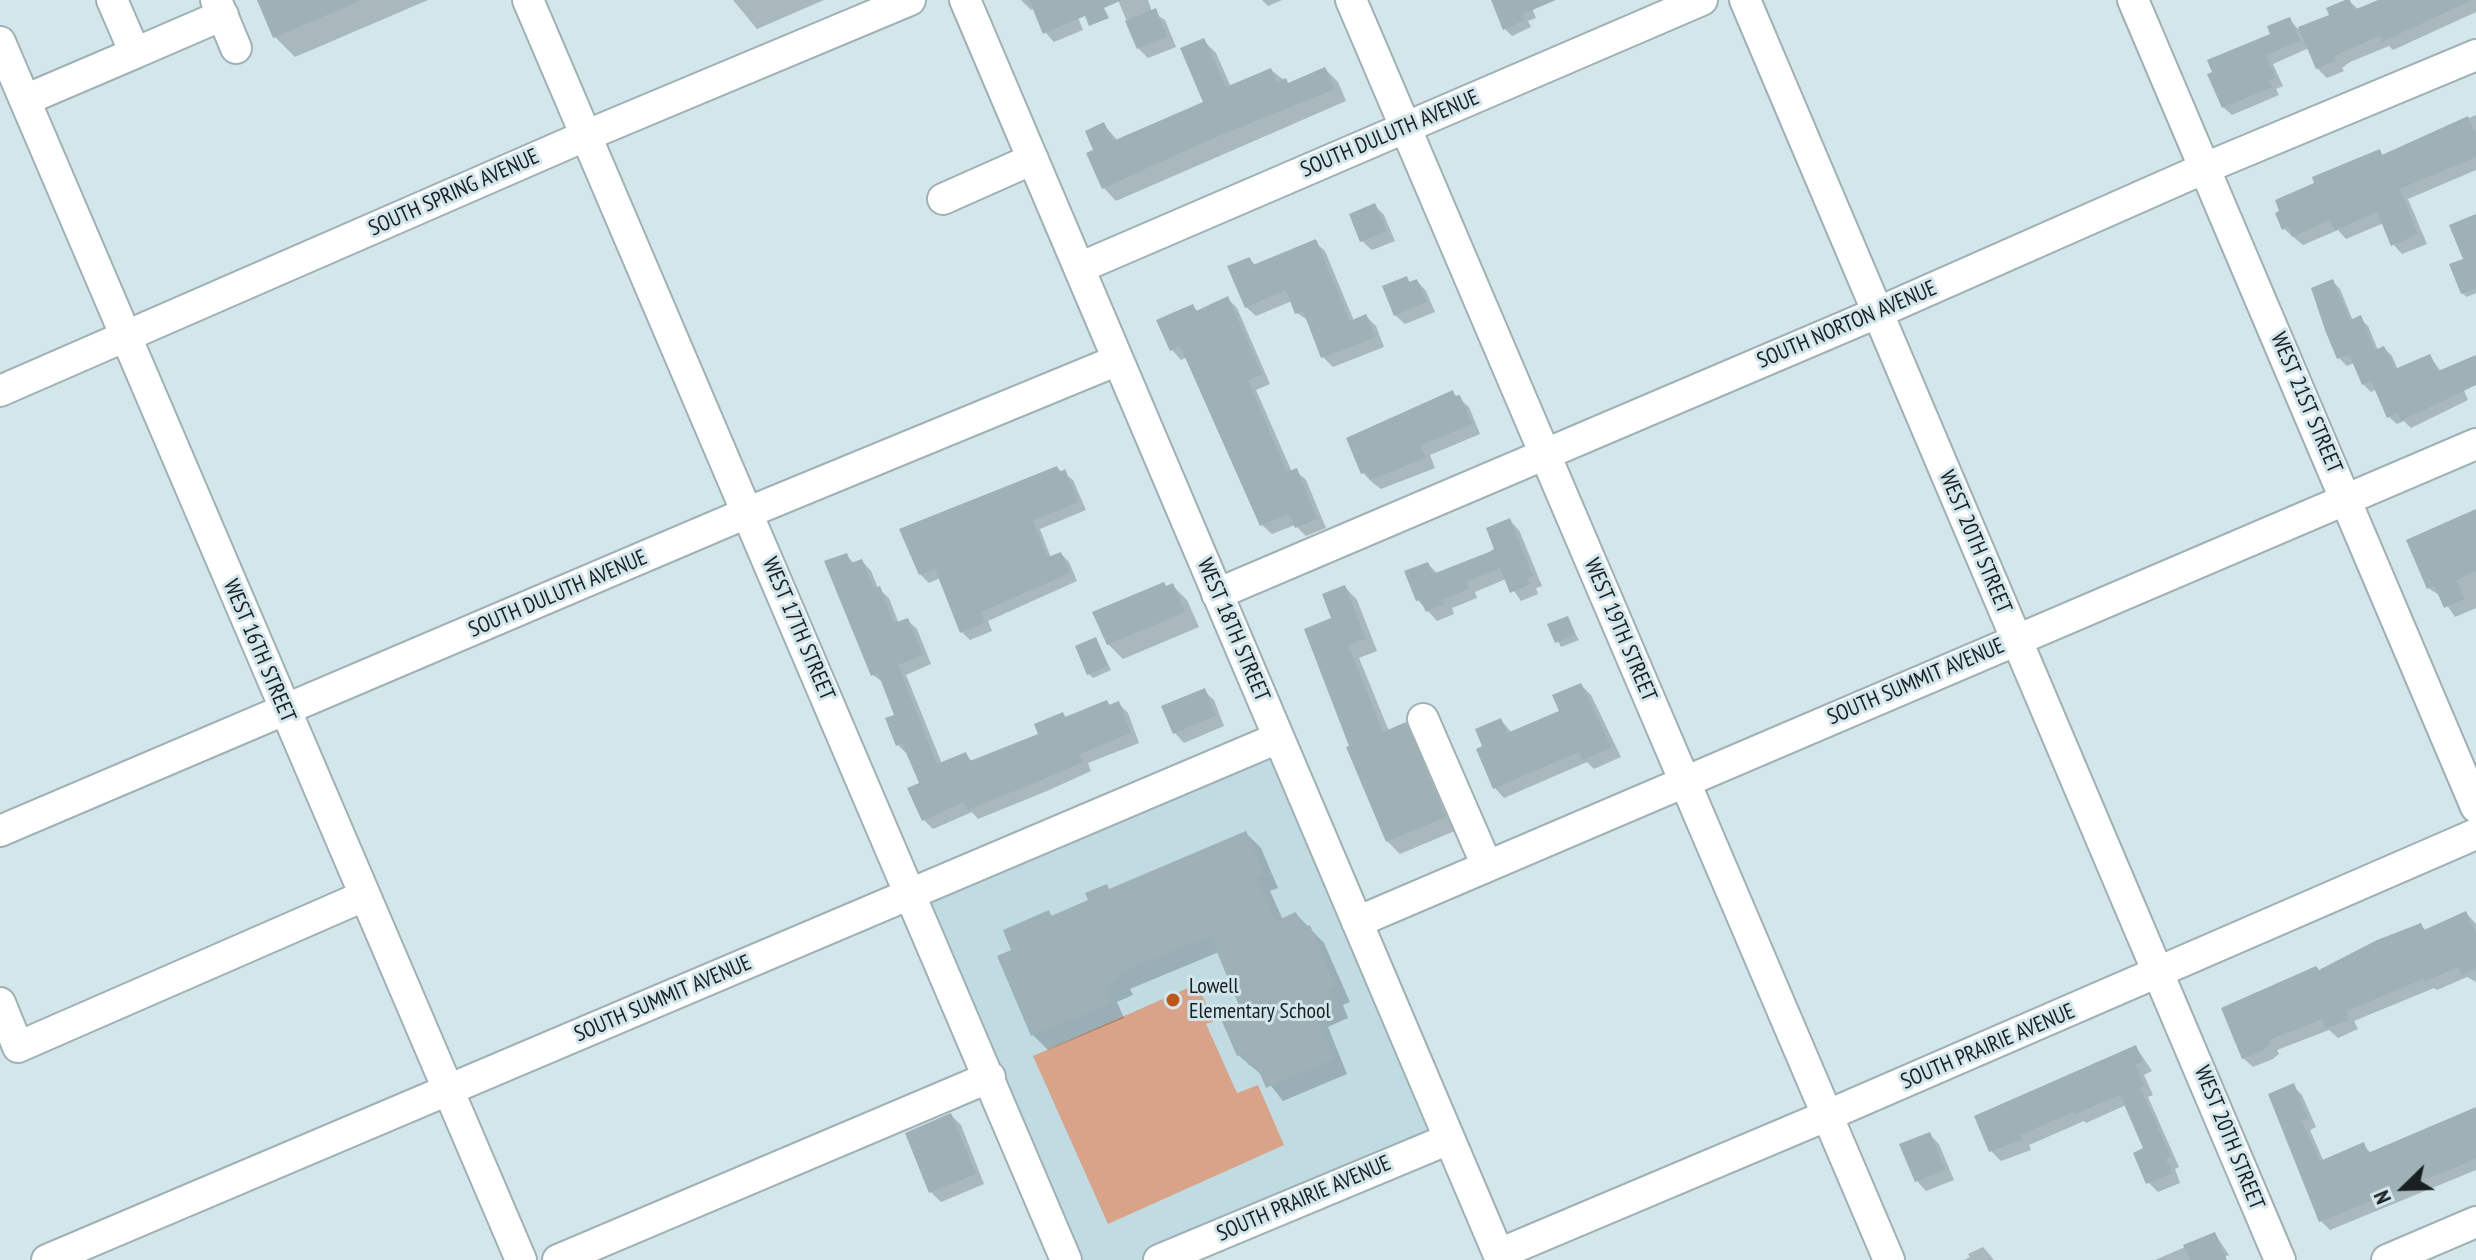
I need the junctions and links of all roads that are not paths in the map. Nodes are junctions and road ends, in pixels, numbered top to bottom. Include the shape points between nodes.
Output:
1 (112, 0) edge
2 (528, 0) edge
3 (910, 0) edge
4 (965, 0) edge
5 (1351, 0) edge
6 (1702, 0) edge
7 (1745, 0) edge
8 (2133, 0) edge
9 (220, 8) edge
10 (0, 42) edge
11 (236, 48) dead end
12 (135, 53) junction
13 (2476, 55) edge
14 (25, 100) junction
15 (1406, 127) junction
16 (585, 136) junction
17 (1033, 159) junction
18 (2205, 168) junction
19 (943, 199) dead end
20 (1079, 268) junction
21 (1879, 312) junction
22 (126, 337) junction
23 (1118, 360) junction
24 (0, 391) edge
25 (2476, 444) edge
26 (1545, 454) junction
27 (2347, 498) junction
28 (749, 512) junction
29 (1217, 594) junction
30 (2015, 639) junction
31 (285, 712) junction
32 (1423, 719) dead end
33 (1278, 738) junction
34 (1684, 782) junction
35 (2476, 807) edge
36 (0, 831) edge
37 (2476, 834) edge
38 (1487, 866) junction
39 (912, 895) junction
40 (364, 896) junction
41 (1357, 922) junction
42 (2161, 972) junction
43 (0, 1003) edge
44 (990, 1077) junction
45 (447, 1089) junction
46 (1826, 1116) junction
47 (1449, 1139) junction
48 (2476, 1222) edge
49 (1500, 1257) edge
50 (47, 1260) edge
51 (521, 1260) edge
52 (558, 1260) edge
53 (1066, 1260) edge
54 (1159, 1260) edge
55 (1889, 1260) edge
56 (2280, 1260) edge
57 (2387, 1260) edge

1 - 12 street
2 - 16 street, WEST 17TH STREET
3 - 16 street, SOUTH SPRING AVENUE
4 - 17 street, WEST 18TH STREET
5 - 15 street, WEST 19TH STREET
6 - 15 street, SOUTH DULUTH AVENUE
7 - 21 street, WEST 20TH STREET
8 - 18 street, WEST 21ST STREET
9 - 11 street
9 - 12 street
10 - 14 street, WEST 16TH STREET
12 - 14 street
13 - 18 street, SOUTH NORTON AVENUE
14 - 22 street, WEST 16TH STREET
15 - 20 street, SOUTH DULUTH AVENUE
15 - 26 street, WEST 19TH STREET
16 - 22 street, SOUTH SPRING AVENUE
16 - 28 street, WEST 17TH STREET
17 - 19 street
17 - 20 street, WEST 18TH STREET
18 - 21 street, SOUTH NORTON AVENUE
18 - 27 street, WEST 21ST STREET
20 - 23 street, WEST 18TH STREET
21 - 26 street, SOUTH NORTON AVENUE
21 - 30 street, WEST 20TH STREET
22 - 24 street, SOUTH SPRING AVENUE
22 - 31 street, WEST 16TH STREET
23 - 28 street, SOUTH DULUTH AVENUE
23 - 29 street, WEST 18TH STREET
25 - 27 street, SOUTH SUMMIT AVENUE
26 - 29 street, SOUTH NORTON AVENUE
26 - 34 street, WEST 19TH STREET
27 - 30 street, SOUTH SUMMIT AVENUE
27 - 35 street, WEST 21ST STREET
28 - 31 street, SOUTH DULUTH AVENUE
28 - 39 street, WEST 17TH STREET
29 - 33 street, WEST 18TH STREET
30 - 34 street, SOUTH SUMMIT AVENUE
30 - 42 street, WEST 20TH STREET
31 - 36 street, SOUTH DULUTH AVENUE
31 - 40 street, WEST 16TH STREET
32 - 38 street
33 - 39 street, SOUTH SUMMIT AVENUE
33 - 41 street, WEST 18TH STREET
34 - 38 street, SOUTH SUMMIT AVENUE
34 - 46 street, WEST 19TH STREET
37 - 42 street, SOUTH PRAIRIE AVENUE
38 - 41 street, SOUTH SUMMIT AVENUE
39 - 44 street, WEST 17TH STREET
39 - 45 street, SOUTH SUMMIT AVENUE
40 - 43 street via 18,1047
40 - 45 street, WEST 16TH STREET
41 - 47 street, WEST 18TH STREET
42 - 46 street, SOUTH PRAIRIE AVENUE
42 - 56 street, WEST 20TH STREET
44 - 52 street
44 - 53 street, WEST 17TH STREET
45 - 50 street, SOUTH SUMMIT AVENUE
45 - 51 street, WEST 16TH STREET
46 - 49 street, SOUTH PRAIRIE AVENUE
46 - 55 street, WEST 19TH STREET
47 - 49 street, WEST 18TH STREET
47 - 54 street, SOUTH PRAIRIE AVENUE
48 - 57 street

